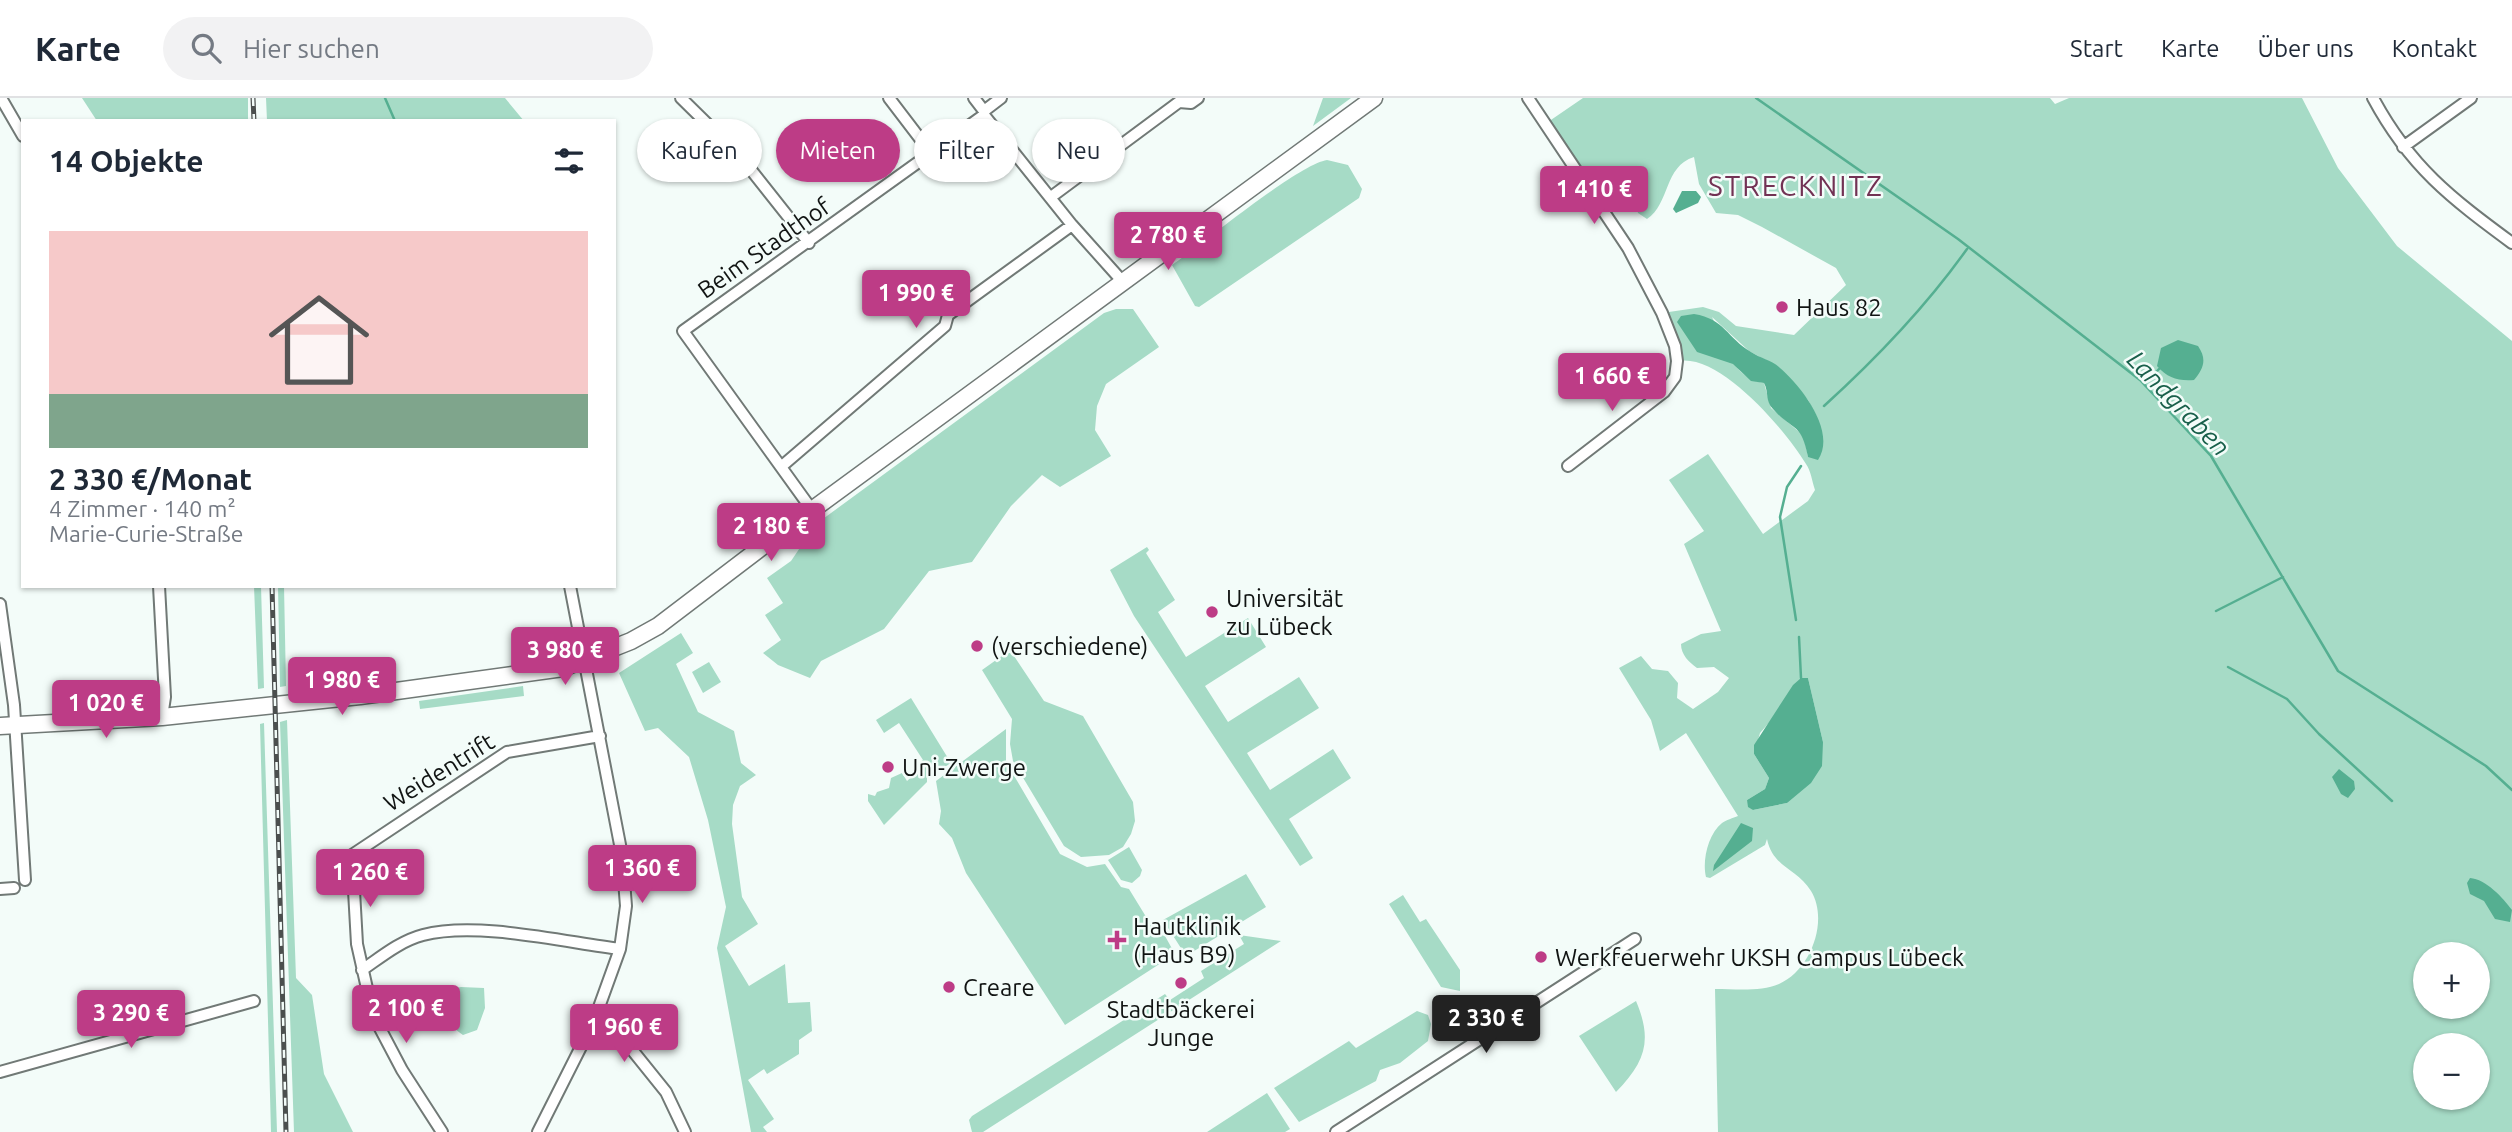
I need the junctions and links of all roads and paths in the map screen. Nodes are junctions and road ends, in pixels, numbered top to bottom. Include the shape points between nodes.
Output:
1 (1, 98) edge
2 (681, 98) edge
3 (889, 98) edge
4 (974, 98) edge
5 (1001, 98) edge
6 (1198, 98) edge
7 (1374, 98) edge
8 (1528, 98) edge
9 (2373, 98) edge
10 (2471, 98) edge
11 (1178, 100) edge
12 (984, 113) junction
13 (976, 119) edge
14 (914, 132) edge
15 (21, 133) edge
16 (2403, 146) junction
17 (914, 165) edge
18 (1051, 197) junction
19 (1072, 225) junction
20 (2512, 242) edge
21 (809, 243) junction
22 (1123, 282) junction
23 (782, 466) junction
24 (1568, 466) dead end
25 (812, 510) junction
26 (159, 588) edge
27 (570, 588) edge
28 (0, 604) edge
29 (585, 659) junction
30 (162, 717) junction
31 (8, 725) edge
32 (600, 736) junction
33 (25, 880) dead end
34 (14, 888) dead end
35 (0, 889) edge
36 (1635, 939) dead end
37 (620, 949) junction
38 (362, 970) junction
39 (254, 1001) dead end
40 (594, 1021) junction
41 (0, 1072) edge
42 (442, 1132) edge
43 (538, 1132) edge
44 (685, 1132) edge
45 (1336, 1132) edge

1 - 15 street
2 - 21 street via 740,156
3 - 14 street
4 - 12 street
5 - 12 street, Beim Stadthof
6 - 11 street via 1191,103
7 - 22 main road
8 - 24 street via 1639,266 1671,335 1677,361 1675,377 1664,392
9 - 16 street
10 - 16 street
11 - 18 street
12 - 13 street, Beim Stadthof
12 - 18 street
16 - 20 street via 2448,196
17 - 21 street, Beim Stadthof
18 - 19 street
19 - 22 street
19 - 23 street via 948,315 945,326
21 - 23 street, Beim Stadthof via 683,331
22 - 25 main road
23 - 25 street
25 - 29 main road via 658,626
26 - 30 street
27 - 29 street
28 - 31 street
29 - 30 main road via 563,668 360,696
29 - 32 street
30 - 31 main road
31 - 33 street
32 - 37 street via 622,855 626,906
32 - 38 street, Weidentrift via 507,752 356,850 351,859
34 - 35 street
36 - 45 street
37 - 38 street via 469,930 441,932 398,946
37 - 40 street
38 - 42 street via 373,1015
39 - 41 street
40 - 43 street
40 - 44 street via 641,1060 666,1092

